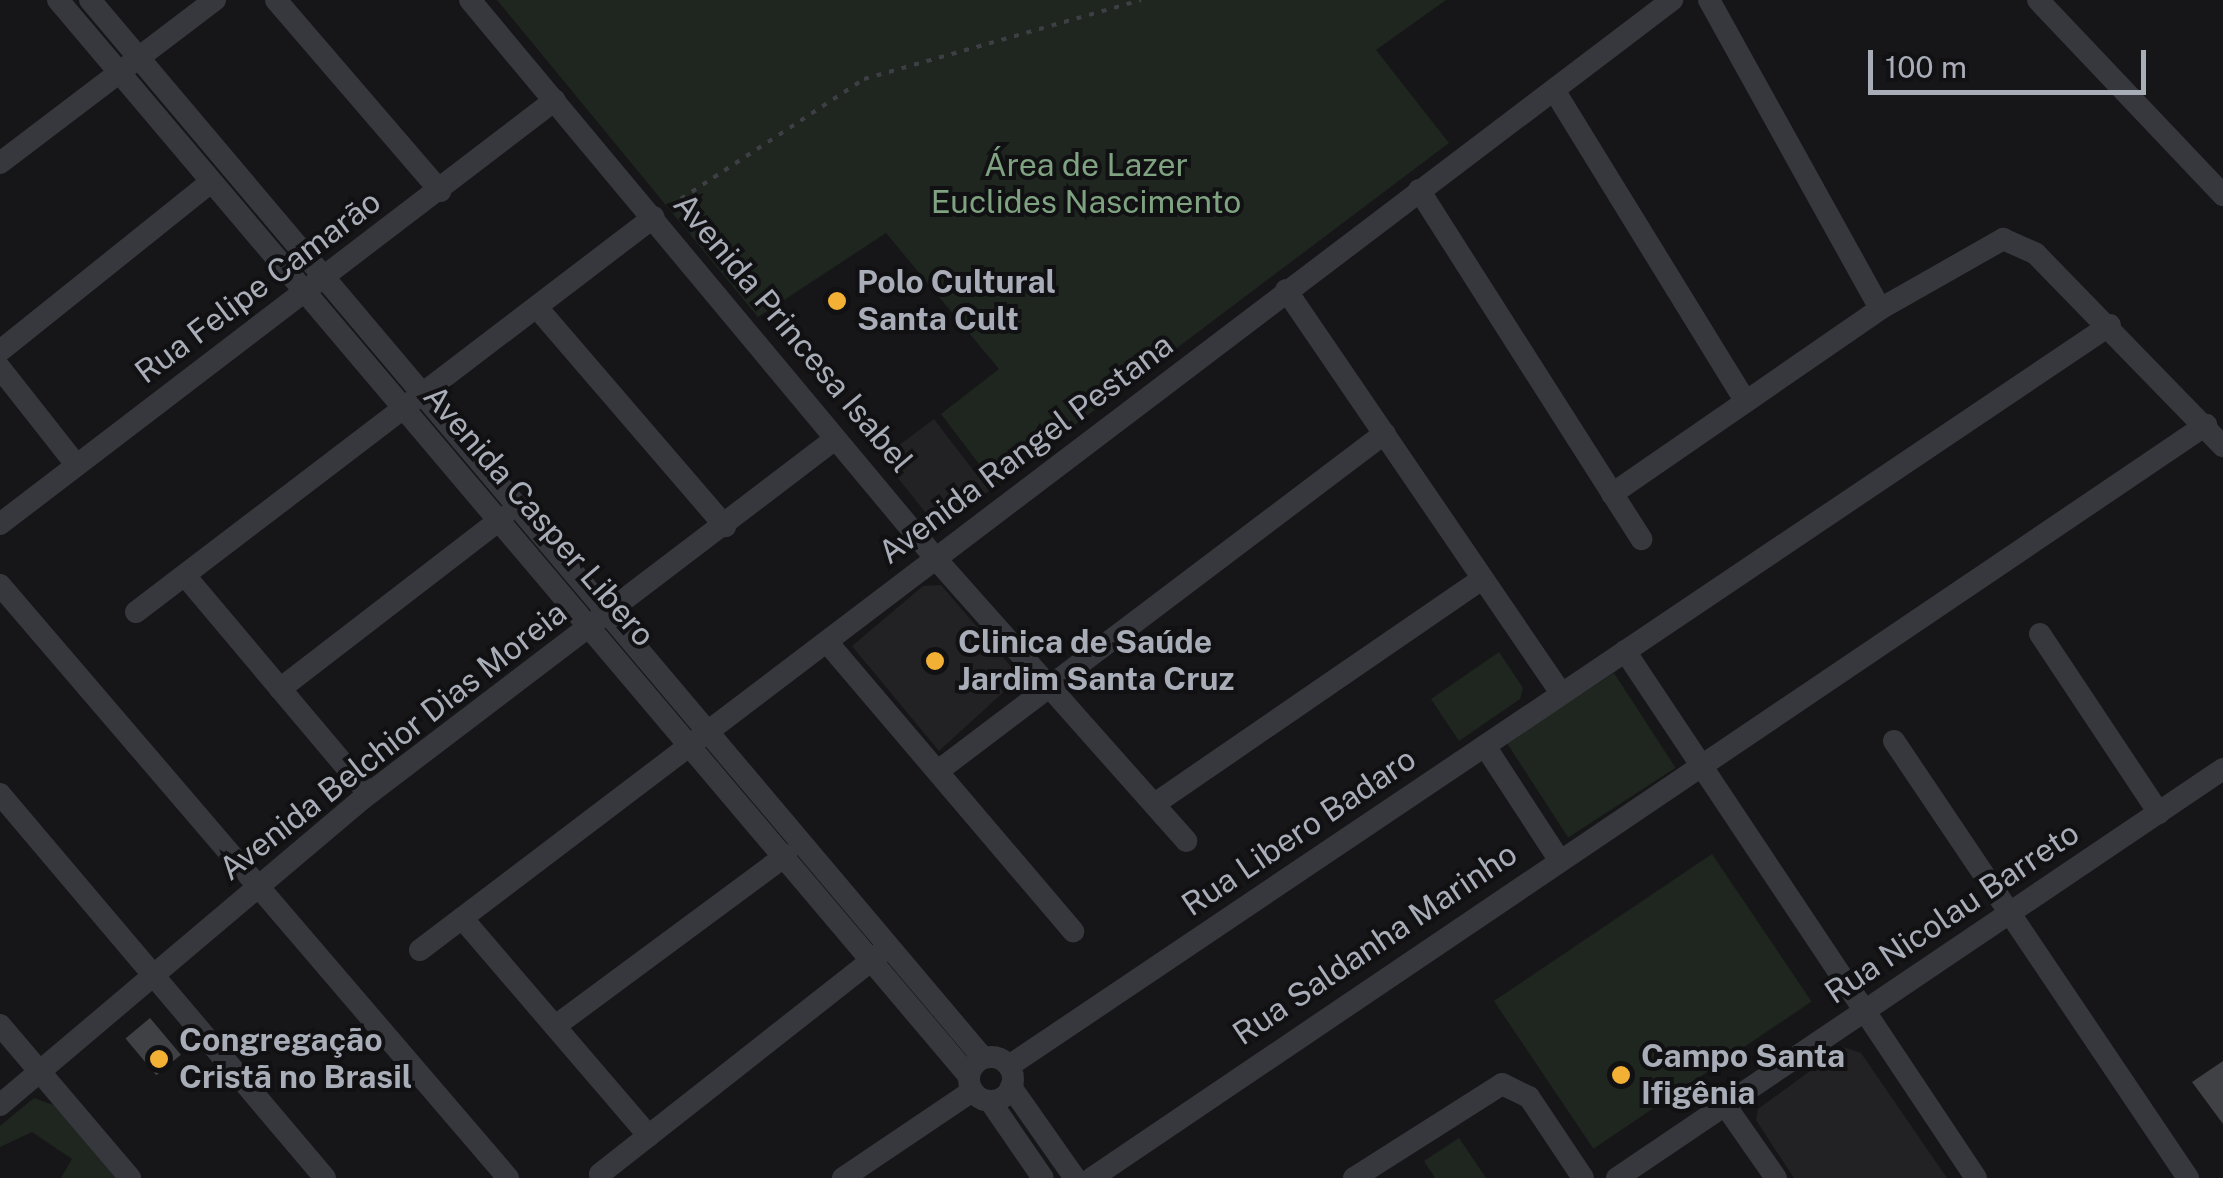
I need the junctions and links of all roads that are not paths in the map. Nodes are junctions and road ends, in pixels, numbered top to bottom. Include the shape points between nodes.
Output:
1 (58, 0) edge
2 (90, 0) edge
3 (216, 0) edge
4 (276, 0) edge
5 (470, 0) edge
6 (1672, 0) edge
7 (1709, 0) edge
8 (2038, 0) edge
9 (128, 62) junction
10 (1554, 90) junction
11 (555, 100) junction
12 (0, 163) edge
13 (211, 182) junction
14 (1419, 190) junction
15 (440, 191) junction
16 (2223, 195) edge
17 (654, 217) junction
18 (330, 276) junction
19 (1286, 290) junction
20 (312, 292) junction
21 (1880, 310) junction
22 (540, 311) junction
23 (2110, 325) junction
24 (0, 351) edge
25 (0, 368) edge
26 (422, 390) junction
27 (1746, 402) junction
28 (400, 408) junction
29 (2206, 425) junction
30 (1384, 433) junction
31 (835, 438) junction
32 (2223, 446) edge
33 (74, 462) junction
34 (1612, 494) junction
35 (504, 516) junction
36 (0, 524) edge
37 (724, 526) junction
38 (1640, 539) dead end
39 (936, 559) junction
40 (187, 578) junction
41 (1482, 579) junction
42 (0, 585) edge
43 (136, 612) dead end
44 (602, 618) junction
45 (2040, 634) dead end
46 (827, 642) junction
47 (1625, 651) junction
48 (1055, 683) junction
49 (280, 689) junction
50 (1561, 693) junction
51 (700, 735) junction
52 (1894, 741) dead end
53 (1485, 746) junction
54 (1699, 769) junction
55 (2223, 769) edge
56 (938, 771) junction
57 (0, 794) edge
58 (369, 794) junction
59 (1156, 803) junction
60 (2159, 813) junction
61 (1186, 840) dead end
62 (786, 854) junction
63 (1558, 858) junction
64 (258, 886) junction
65 (2016, 912) junction
66 (462, 918) junction
67 (1073, 931) dead end
68 (893, 944) junction
69 (420, 950) dead end
70 (872, 961) junction
71 (157, 979) junction
72 (1860, 1013) junction
73 (558, 1024) junction
74 (0, 1025) edge
75 (39, 1072) junction
76 (1010, 1077) junction
77 (978, 1081) junction
78 (0, 1105) edge
79 (1725, 1105) junction
80 (649, 1136) junction
81 (600, 1174) dead end
82 (130, 1178) edge
83 (324, 1178) edge
84 (508, 1178) edge
85 (843, 1178) edge
86 (1043, 1178) edge
87 (1075, 1178) edge
88 (1092, 1178) edge
89 (1354, 1178) edge
90 (1583, 1178) edge
91 (1617, 1178) edge
92 (1776, 1178) edge
93 (1976, 1178) edge
94 (2188, 1178) edge

1 - 9 street, Avenida Casper Libero
2 - 9 street, Avenida Casper Libero
3 - 9 street
4 - 15 street
5 - 11 street, Avenida Princesa Isabel
6 - 10 street, Avenida Rangel Pestana
7 - 21 street
8 - 16 street
9 - 12 street
9 - 13 street, Avenida Casper Libero
9 - 18 street, Avenida Casper Libero
10 - 14 street, Avenida Rangel Pestana
10 - 27 street
11 - 15 street, Rua Felipe Camarão
11 - 17 street, Avenida Princesa Isabel
13 - 20 street, Avenida Casper Libero
13 - 24 street
14 - 19 street, Avenida Rangel Pestana
14 - 34 street
15 - 18 street, Rua Felipe Camarão
17 - 22 street
17 - 31 street, Avenida Princesa Isabel
18 - 20 street, Rua Felipe Camarão
18 - 26 street, Avenida Casper Libero
19 - 30 street
19 - 39 street, Avenida Rangel Pestana
20 - 28 street, Avenida Casper Libero
20 - 33 street, Rua Felipe Camarão
21 - 23 street via 2003,238 2036,254
21 - 27 street
22 - 26 street
22 - 37 street
23 - 29 street
23 - 47 street, Rua Libero Badaro
25 - 33 street
26 - 28 street
26 - 44 street, Avenida Casper Libero
27 - 34 street
28 - 35 street, Avenida Casper Libero
28 - 40 street
29 - 32 street
29 - 54 street, Rua Saldanha Marinho
30 - 41 street
30 - 48 street
31 - 37 street, Avenida Belchior Dias Moreia
31 - 39 street, Avenida Princesa Isabel
33 - 36 street, Rua Felipe Camarão
34 - 38 street
35 - 44 street, Avenida Casper Libero
35 - 49 street
37 - 44 street, Avenida Belchior Dias Moreia
39 - 46 street, Avenida Rangel Pestana
39 - 48 street, Avenida Princesa Isabel
40 - 43 street
40 - 49 street
41 - 50 street
41 - 59 street
42 - 64 street
44 - 51 street, Avenida Casper Libero
44 - 58 street, Avenida Belchior Dias Moreia
45 - 60 street
46 - 51 street, Avenida Rangel Pestana
46 - 56 street
47 - 50 street, Rua Libero Badaro
47 - 54 street
48 - 56 street
48 - 59 street, Avenida Princesa Isabel
49 - 58 street
50 - 53 street, Rua Libero Badaro
51 - 62 street, Avenida Casper Libero
51 - 66 street, Avenida Rangel Pestana
51 - 68 street, Avenida Casper Libero
52 - 65 street
53 - 63 street
53 - 76 street, Rua Libero Badaro
54 - 63 street, Rua Saldanha Marinho
54 - 72 street
55 - 60 street, Rua Nicolau Barreto
56 - 67 street
57 - 71 street
58 - 64 street, Avenida Belchior Dias Moreia
59 - 61 street, Avenida Princesa Isabel
60 - 65 street, Rua Nicolau Barreto
62 - 70 street, Avenida Casper Libero
62 - 73 street
63 - 88 street, Rua Saldanha Marinho
64 - 71 street, Avenida Belchior Dias Moreia
64 - 84 street
65 - 72 street, Rua Nicolau Barreto
65 - 94 street
66 - 69 street, Avenida Rangel Pestana
66 - 73 street
68 - 70 street
68 - 77 street, Avenida Casper Libero
70 - 77 street, Avenida Casper Libero
70 - 80 street
71 - 75 street, Avenida Belchior Dias Moreia
71 - 83 street
72 - 79 street, Rua Nicolau Barreto
72 - 93 street
73 - 80 street
74 - 75 street
75 - 78 street, Avenida Belchior Dias Moreia
75 - 82 street
76 - 77 street
76 - 77 street, Rua Libero Badaro
76 - 87 street
77 - 85 street
77 - 86 street, Avenida Casper Libero
79 - 91 street, Rua Nicolau Barreto
79 - 92 street
80 - 81 street
89 - 90 street via 1502,1084 1529,1097

